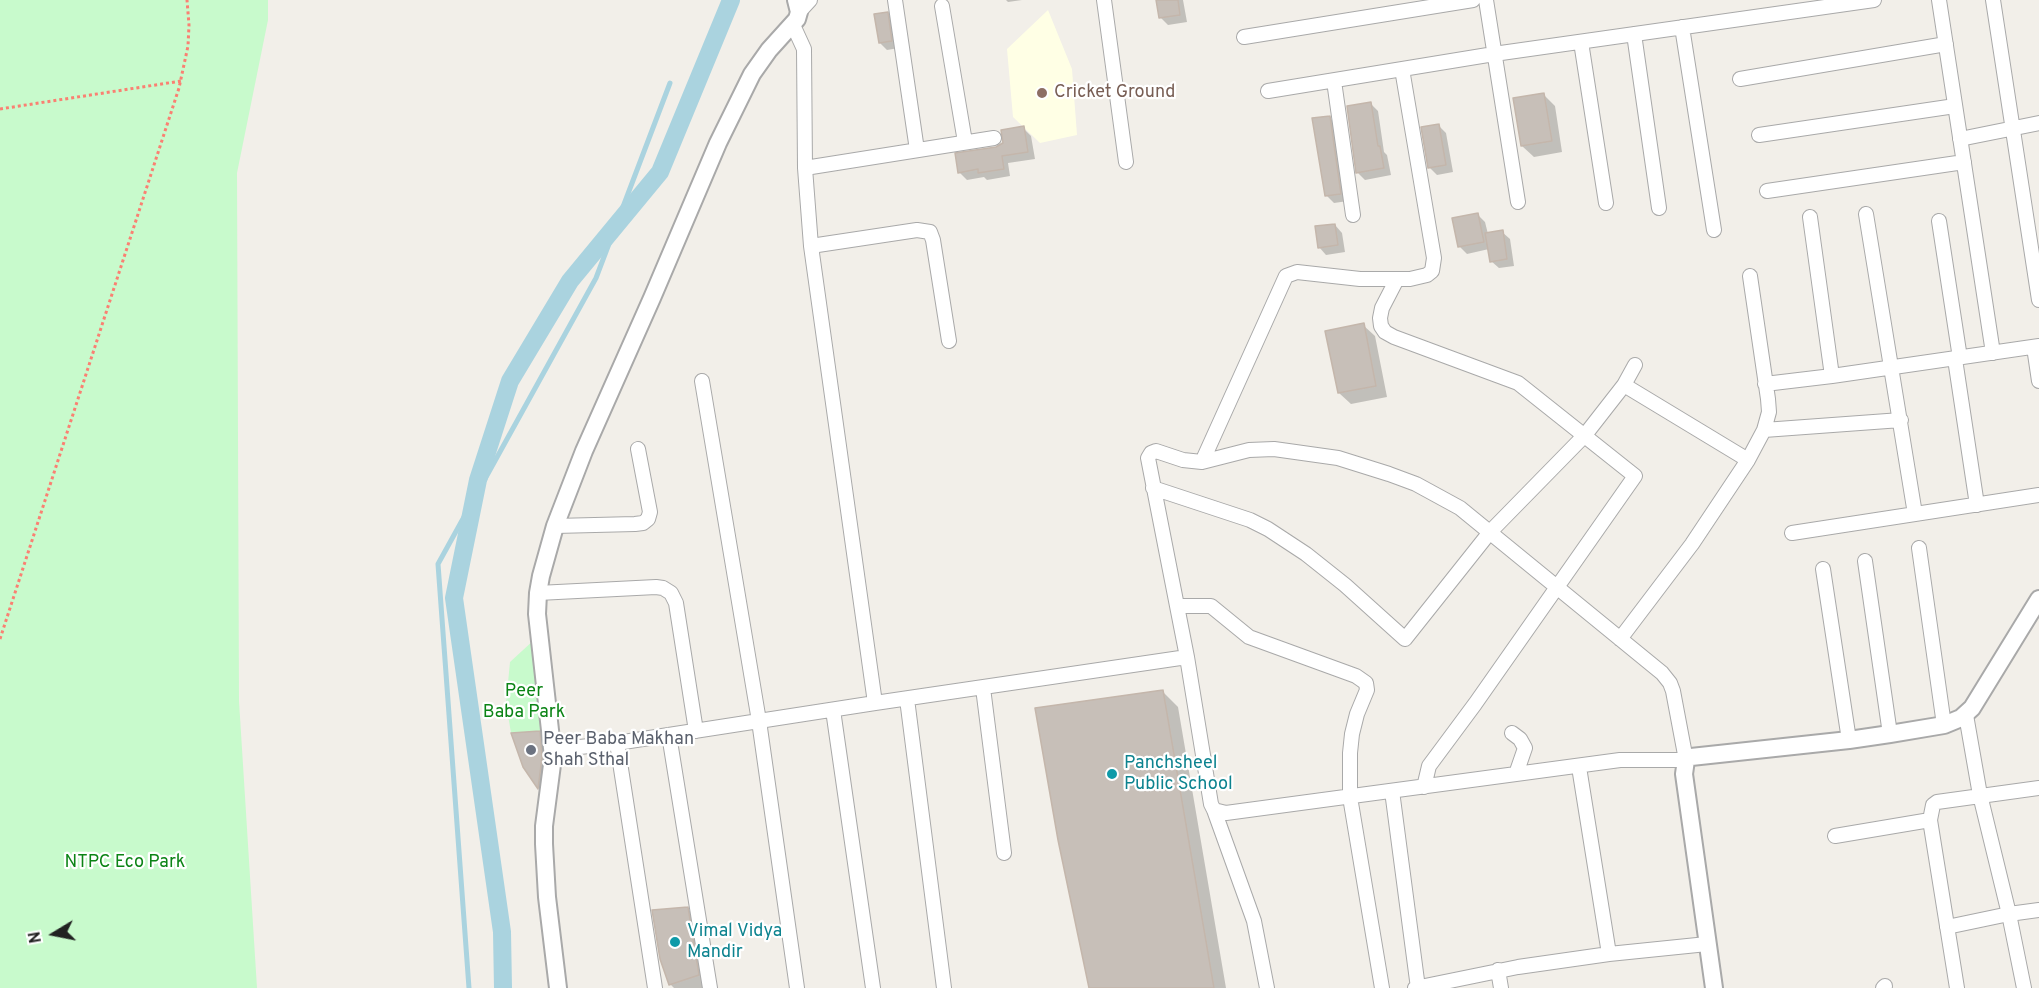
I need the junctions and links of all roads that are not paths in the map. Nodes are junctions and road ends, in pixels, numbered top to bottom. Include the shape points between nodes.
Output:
1 (895, 0) edge
2 (1104, 0) edge
3 (1473, 0) edge
4 (1485, 0) edge
5 (1874, 0) edge
6 (1939, 0) edge
7 (1994, 0) edge
8 (942, 6) dead end
9 (799, 9) edge
10 (1682, 27) junction
11 (1634, 34) junction
12 (1244, 38) dead end
13 (1581, 42) junction
14 (1946, 44) junction
15 (1494, 54) junction
16 (1402, 69) junction
17 (1740, 79) dead end
18 (1334, 81) junction
19 (1269, 91) dead end
20 (1955, 105) junction
21 (2039, 123) edge
22 (2013, 128) junction
23 (1759, 135) dead end
24 (994, 138) dead end
25 (1960, 139) junction
26 (965, 142) junction
27 (916, 150) junction
28 (1126, 162) dead end
29 (1964, 162) junction
30 (805, 168) junction
31 (1767, 191) dead end
32 (1518, 202) dead end
33 (1606, 202) dead end
34 (2032, 205) edge
35 (1659, 208) dead end
36 (1866, 214) dead end
37 (1353, 215) dead end
38 (1810, 217) dead end
39 (1939, 221) dead end
40 (1714, 230) dead end
41 (811, 246) junction
42 (2037, 275) edge
43 (1750, 276) dead end
44 (1397, 279) junction
45 (2039, 300) edge
46 (949, 341) dead end
47 (2036, 347) edge
48 (1993, 353) junction
49 (1957, 358) junction
50 (1635, 364) dead end
51 (1892, 368) junction
52 (1832, 376) junction
53 (702, 381) dead end
54 (2039, 381) edge
55 (1765, 384) junction
56 (1624, 385) junction
57 (1900, 420) junction
58 (1764, 430) junction
59 (1585, 435) junction
60 (638, 449) dead end
61 (1748, 460) junction
62 (1202, 462) junction
63 (1153, 488) junction
64 (2039, 495) edge
65 (1977, 505) junction
66 (1915, 514) junction
67 (555, 526) junction
68 (1490, 532) junction
69 (1792, 533) dead end
70 (1919, 548) dead end
71 (1865, 561) dead end
72 (1823, 569) dead end
73 (1557, 587) junction
74 (538, 593) junction
75 (2039, 599) edge
76 (1177, 606) junction
77 (1620, 639) junction
78 (1187, 657) junction
79 (983, 688) junction
80 (907, 699) junction
81 (875, 703) junction
82 (833, 710) junction
83 (1966, 715) junction
84 (759, 721) junction
85 (1944, 725) junction
86 (696, 731) junction
87 (1512, 733) dead end
88 (1890, 734) junction
89 (669, 735) junction
90 (1849, 741) junction
91 (616, 743) junction
92 (552, 750) junction
93 (1686, 760) junction
94 (1579, 767) junction
95 (1516, 774) junction
96 (1424, 787) junction
97 (2039, 788) edge
98 (1392, 791) junction
99 (1980, 795) junction
100 (1350, 797) junction
101 (1215, 810) junction
102 (1930, 820) junction
103 (1834, 836) dead end
104 (1004, 853) dead end
105 (2039, 910) edge
106 (2009, 914) junction
107 (1947, 927) junction
108 (1707, 944) junction
109 (1609, 954) junction
110 (1498, 970) junction
111 (558, 988) edge
112 (655, 988) edge
113 (710, 988) edge
114 (797, 988) edge
115 (873, 988) edge
116 (944, 988) edge
117 (1266, 988) edge
118 (1382, 988) edge
119 (1417, 988) edge
120 (1501, 988) edge
121 (1714, 988) edge
122 (1957, 988) edge
123 (2024, 988) edge

1 - 27 street
2 - 28 street
3 - 12 street
4 - 15 street
5 - 10 street
6 - 14 street
7 - 22 street
8 - 26 street
9 - 30 street via 804,49
9 - 67 street via 753,74 718,142
10 - 11 street
10 - 40 street
11 - 13 street
11 - 35 street
13 - 15 street
13 - 33 street
14 - 17 street
14 - 20 street
15 - 16 street
15 - 32 street
16 - 18 street
16 - 44 street via 1434,258 1432,271 1427,275
18 - 19 street
18 - 37 street
20 - 23 street
20 - 25 street
21 - 22 street
22 - 25 street
22 - 34 street
24 - 26 street
25 - 29 street
26 - 27 street
27 - 30 street
29 - 31 street
29 - 48 street
30 - 41 street
34 - 42 street
36 - 51 street
38 - 52 street
39 - 49 street
41 - 46 street via 917,230 930,232
41 - 81 street
42 - 45 street
43 - 55 street
44 - 59 street via 1382,308 1381,326 1385,332 1518,383
44 - 62 street via 1297,272 1286,276
47 - 48 street
47 - 54 street
48 - 49 street
49 - 51 street
49 - 65 street
50 - 56 street
51 - 52 street
51 - 57 street
52 - 55 street
53 - 84 street
55 - 58 street via 1769,412
56 - 59 street
56 - 61 street
57 - 58 street
57 - 66 street
58 - 61 street
59 - 68 street
59 - 73 street via 1635,476
60 - 67 street via 648,519 635,524
61 - 77 street via 1692,544
62 - 63 street via 1151,453 1148,463
62 - 68 street via 1260,449 1338,458 1416,483 1444,497
63 - 68 street via 1250,519 1268,529 1345,585 1405,639
63 - 76 street
64 - 65 street
65 - 66 street
66 - 69 street
67 - 74 street
68 - 73 street
70 - 85 street
71 - 88 street
72 - 90 street
73 - 77 street
73 - 96 street via 1429,766
74 - 86 street via 656,587 671,593 676,603
74 - 92 street
75 - 83 street
76 - 78 street
76 - 100 street via 1211,606 1249,637 1356,675 1366,683 1352,734
77 - 93 street via 1670,683
78 - 79 street
78 - 101 street
79 - 80 street
79 - 104 street
80 - 81 street
80 - 116 street
81 - 82 street
82 - 84 street
82 - 115 street
83 - 85 street
83 - 99 street
84 - 86 street
84 - 114 street
85 - 88 street
86 - 89 street
87 - 95 street via 1525,748
88 - 90 street
89 - 91 street
89 - 113 street
90 - 93 street
91 - 92 street
91 - 112 street
92 - 111 street via 544,844
93 - 94 street via 1620,760
93 - 108 street via 1684,774
94 - 95 street
94 - 109 street
95 - 96 street
96 - 98 street
97 - 99 street
98 - 100 street
98 - 119 street
99 - 102 street via 1937,802 1930,810
99 - 106 street
100 - 101 street via 1226,813
100 - 118 street
101 - 117 street via 1254,921
102 - 103 street
102 - 107 street
105 - 106 street
106 - 107 street
106 - 123 street
107 - 122 street
108 - 109 street
108 - 121 street
109 - 110 street
110 - 119 street
110 - 120 street

